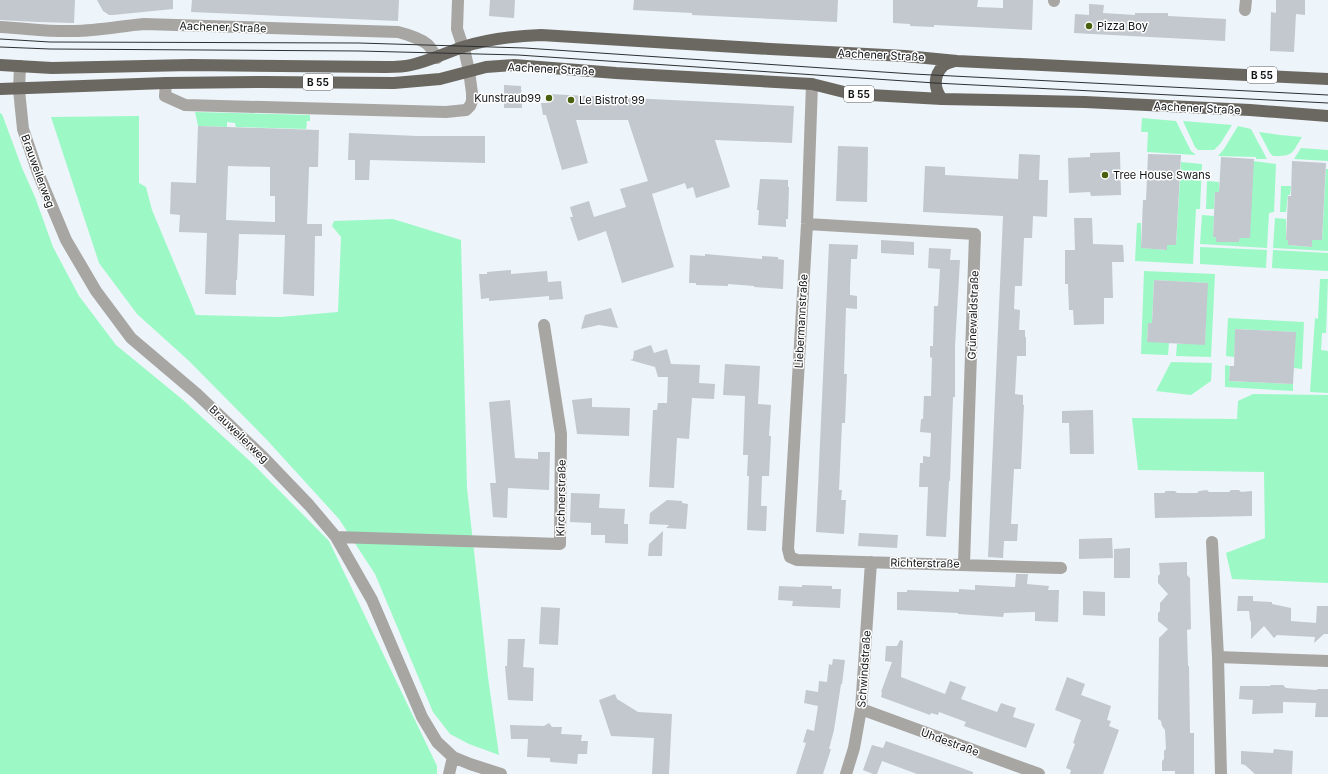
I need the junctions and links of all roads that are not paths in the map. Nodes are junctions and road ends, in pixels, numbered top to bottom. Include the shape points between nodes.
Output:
1 (458, 0) edge
2 (0, 27) edge
3 (463, 47) junction
4 (437, 58) junction
5 (957, 61) junction
6 (0, 65) edge
7 (20, 66) junction
8 (469, 71) junction
9 (1328, 79) edge
10 (166, 83) junction
11 (812, 84) junction
12 (0, 90) edge
13 (19, 90) junction
14 (942, 99) junction
15 (1328, 116) edge
16 (807, 224) junction
17 (544, 325) dead end
18 (336, 537) junction
19 (1212, 542) dead end
20 (790, 557) joint
21 (871, 562) junction
22 (964, 564) junction
23 (1061, 568) dead end
24 (1218, 657) junction
25 (1328, 661) edge
26 (861, 709) junction
27 (453, 757) junction
28 (449, 774) edge
29 (501, 774) edge
30 (846, 774) edge
31 (1039, 774) edge
32 (1221, 774) edge

1 - 3 street via 457,29
2 - 4 street, Aachener Straße via 71,31 144,24 398,32 427,44
3 - 4 main road, Aachener Straße / B 55
3 - 5 main road, Aachener Straße / B 55 via 521,36 541,35
3 - 8 street
4 - 7 main road, Aachener Straße / B 55 via 386,68
5 - 9 main road, Aachener Straße / B 55
5 - 14 main road via 944,65 937,75 936,86
6 - 7 main road, Aachener Straße / B 55
7 - 13 street, Brauweilerweg
8 - 10 main road, Aachener Straße / B 55 via 440,79 394,83
8 - 10 street via 472,93 470,106 466,110 458,111 184,105 165,96
8 - 11 main road, Aachener Straße / B 55 via 514,65
10 - 13 main road, Aachener Straße / B 55
11 - 14 main road, Aachener Straße / B 55 via 852,94
11 - 16 street, Liebermannstraße
12 - 13 main road, Aachener Straße / B 55
13 - 18 street, Brauweilerweg via 23,129 38,173 66,240 96,292 131,338 197,394 262,456
14 - 15 main road, Aachener Straße / B 55 via 1085,102
16 - 20 street, Liebermannstraße via 788,549
16 - 22 street, Grünewaldstraße via 975,234
17 - 18 street, Kirchnerstraße via 561,434 560,544
18 - 27 street, Brauweilerweg via 372,600 422,717 437,742
19 - 24 street
20 - 21 street, Richterstraße via 797,560
21 - 22 street, Richterstraße
21 - 26 street, Schwindstraße
22 - 23 street, Richterstraße
24 - 25 street
24 - 32 street
26 - 30 street, Schwindstraße
26 - 31 street, Uhdestraße
27 - 28 street
27 - 29 street, Brauweilerweg

